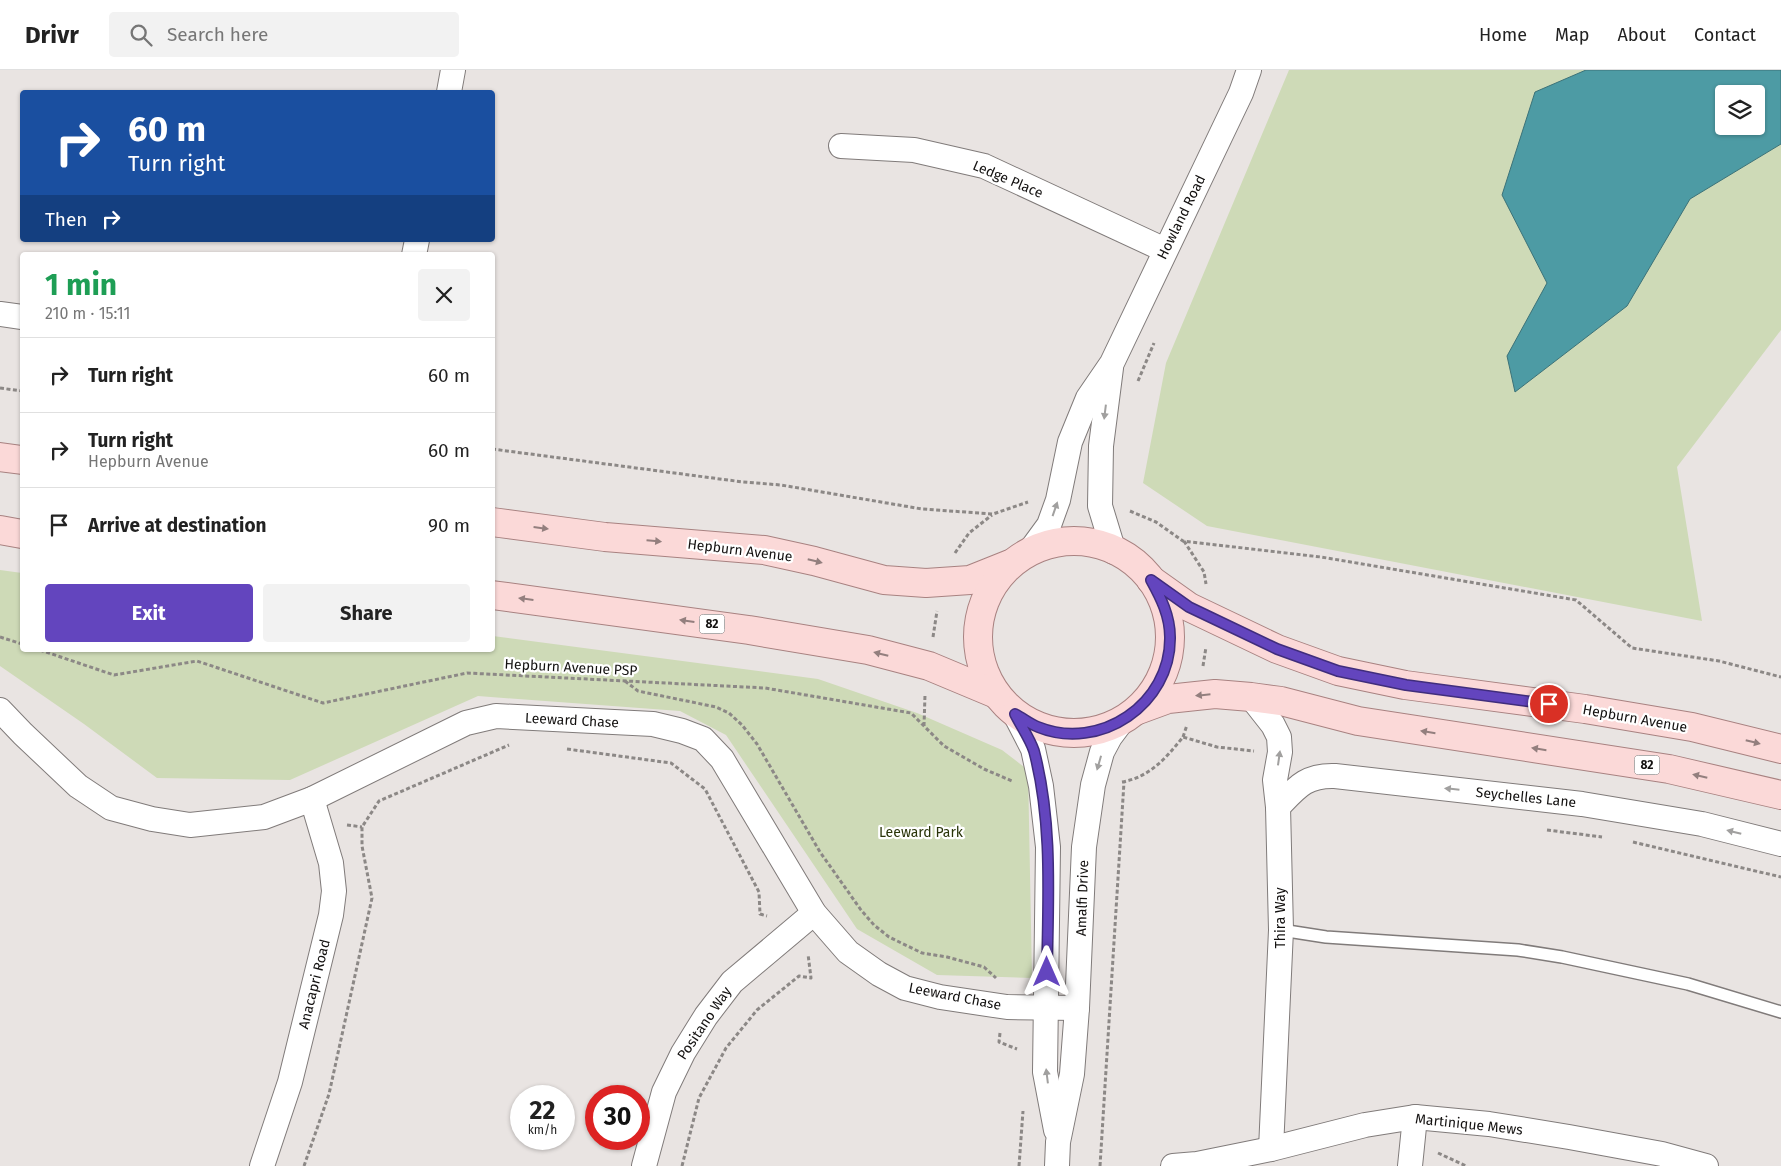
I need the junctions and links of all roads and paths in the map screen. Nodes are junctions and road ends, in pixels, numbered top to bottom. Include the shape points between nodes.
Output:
1 (454, 70) edge
2 (1249, 70) edge
3 (449, 90) edge
4 (841, 146) dead end
5 (1165, 250) junction
6 (0, 314) edge
7 (20, 317) edge
8 (1156, 338) dead end
9 (1112, 364) junction
10 (0, 388) edge
11 (1135, 388) dead end
12 (20, 390) edge
13 (495, 449) edge
14 (0, 457) edge
15 (20, 460) edge
16 (1034, 500) dead end
17 (1124, 510) dead end
18 (993, 514) junction
19 (495, 522) edge
20 (0, 530) edge
21 (20, 534) edge
22 (1114, 552) junction
23 (1021, 557) junction
24 (1151, 580) junction
25 (945, 582) junction
26 (495, 595) edge
27 (0, 637) edge
28 (20, 643) edge
29 (46, 652) edge
30 (928, 666) junction
31 (1781, 677) edge
32 (625, 681) junction
33 (996, 694) junction
34 (1251, 697) junction
35 (0, 710) edge
36 (1015, 714) junction
37 (1130, 715) junction
38 (924, 726) junction
39 (516, 742) dead end
40 (564, 749) dead end
41 (1781, 749) edge
42 (1261, 751) dead end
43 (1014, 782) dead end
44 (1781, 795) edge
45 (312, 799) junction
46 (1278, 807) junction
47 (1781, 844) edge
48 (814, 913) junction
49 (794, 930) junction
50 (1281, 930) junction
51 (1002, 1006) junction
52 (1047, 1008) junction
53 (1077, 1008) junction
54 (1781, 1012) edge
55 (1022, 1054) dead end
56 (1023, 1108) dead end
57 (1415, 1117) junction
58 (1058, 1142) junction
59 (1272, 1149) junction
60 (262, 1166) edge
61 (304, 1166) edge
62 (644, 1166) edge
63 (682, 1166) edge
64 (1019, 1166) edge
65 (1057, 1166) edge
66 (1100, 1166) edge
67 (1173, 1166) edge
68 (1410, 1166) edge
69 (1706, 1166) edge

1 - 3 street
2 - 5 street, Howland Road
4 - 5 street, Ledge Place via 914,150 984,166
5 - 9 street, Howland Road
6 - 7 street
8 - 11 path
9 -> 22 street, Howland Road via 1101,446 1100,506
23 -> 9 street, Howland Road via 1049,525 1058,500 1070,442 1088,398
10 - 12 path
13 - 18 path via 780,484 922,508
14 - 15 main road
16 - 18 path
17 - 31 path via 1156,522 1183,541 1321,557 1576,600 1632,648 1719,661
18 - 25 path via 969,533 958,548
19 -> 25 main road, Hepburn Avenue / 82 via 605,537 764,550 884,580
20 - 21 main road
22 - 23 main road, 82 via 1094,543 1073,541 1051,543
22 - 24 main road, 82 via 1126,557
23 - 25 main road, Hepburn Avenue / 82 via 970,580
23 - 33 main road, 82 via 997,578 979,615 979,656
24 - 37 main road, 82 via 1168,617 1168,658 1151,695
24 -> 41 main road, Hepburn Avenue / 82 via 1189,607 1277,649 1338,671 1406,685 1692,727
25 - 30 path via 936,611
30 -> 26 main road, 82 via 868,650 749,630
27 - 28 path
29 - 32 path, Hepburn Avenue PSP via 114,675 197,662 323,703 467,673
30 - 33 main road, 82
30 - 38 path
32 - 38 path, Hepburn Avenue PSP via 765,688 911,713
32 - 51 path via 638,691 716,707 742,725 757,744 820,852 860,910 889,936 922,953 984,967 995,976 1003,991
33 - 36 main road, 82
34 -> 37 main road, 82 via 1215,694 1168,699
44 -> 34 main road, 82 via 1669,769 1358,721
46 -> 34 street, Thira Way via 1275,780 1279,737
35 - 45 street, Leeward Chase via 78,786 111,808 190,825 264,818
36 - 37 main road, 82 via 1039,727 1066,733 1104,729
36 - 52 street, Amalfi Drive via 1033,749 1048,847
37 -> 53 street, Amalfi Drive via 1110,737 1102,752 1093,785 1084,846
38 - 43 path, Hepburn Avenue PSP via 944,746
39 - 61 path via 379,802 362,827 362,846 372,898 329,1094
40 - 49 path via 671,763 706,789 759,892 760,914 785,920
42 - 66 path via 1217,747 1183,737 1151,771 1124,782
45 - 48 street, Leeward Chase via 466,723 496,716 653,724 703,739 722,759
45 - 60 street, Anacapri Road via 331,864 334,891 331,914 290,1082
47 -> 46 street, Seychelles Lane via 1702,824 1582,804 1336,776 1312,778
46 - 50 street, Thira Way
48 - 49 street, Positano Way
48 - 51 street, Leeward Chase via 848,952 906,988 940,997
49 - 62 street, Positano Way via 732,982 701,1023 682,1053 664,1092
49 - 63 path via 807,946 811,978 799,976 757,1010 726,1048 699,1098
50 - 54 lane via 1518,950 1562,957 1688,984
50 - 59 street, Thira Way
51 - 52 street, Leeward Chase
51 - 55 path via 999,1042 1017,1048
52 - 53 street, Leeward Chase
58 -> 52 street, Amalfi Drive via 1046,1072
53 - 58 street, Amalfi Drive via 1072,1074
56 - 64 path
57 - 59 street, Martinique Mews via 1365,1124
57 - 68 street
57 - 69 street, Martinique Mews via 1489,1124 1662,1154
58 - 65 street, Amalfi Drive
59 - 67 street, Martinique Mews

